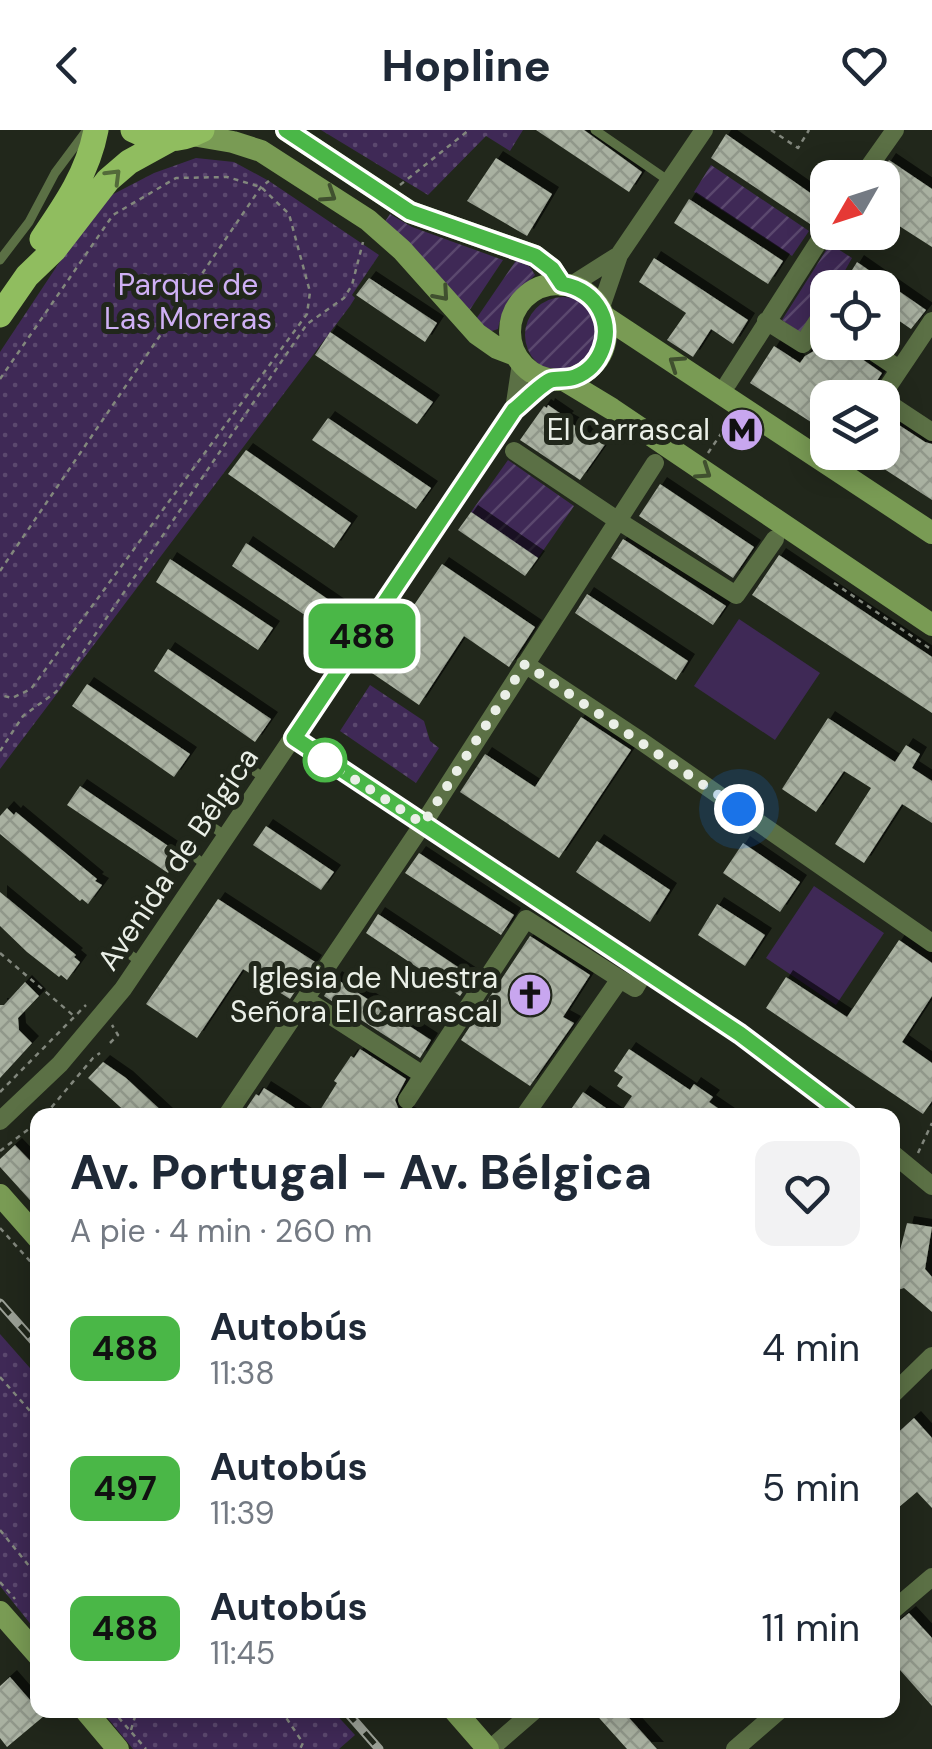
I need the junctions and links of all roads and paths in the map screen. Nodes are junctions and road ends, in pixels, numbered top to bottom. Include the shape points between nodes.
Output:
1 (87, 130) edge
2 (96, 130) edge
3 (133, 130) edge
4 (286, 130) edge
5 (469, 130) edge
6 (594, 130) edge
7 (704, 130) edge
8 (771, 130) edge
9 (810, 130) edge
10 (895, 130) edge
11 (188, 135) edge
12 (874, 160) edge
13 (275, 179) dead end
14 (670, 181) junction
15 (400, 186) dead end
16 (261, 187) junction
17 (365, 238) dead end
18 (813, 250) edge
19 (619, 255) junction
20 (0, 260) edge
21 (27, 276) junction
22 (566, 285) junction
23 (601, 313) junction
24 (0, 315) edge
25 (766, 320) junction
26 (932, 321) edge
27 (810, 333) edge
28 (518, 359) junction
29 (885, 360) edge
30 (899, 369) junction
31 (0, 380) edge
32 (558, 380) junction
33 (893, 380) edge
34 (728, 383) dead end
35 (740, 406) junction
36 (514, 410) junction
37 (900, 410) edge
38 (932, 432) edge
39 (514, 452) dead end
40 (654, 463) dead end
41 (698, 468) junction
42 (617, 520) junction
43 (932, 533) edge
44 (775, 539) dead end
45 (0, 571) edge
46 (842, 589) dead end
47 (932, 626) edge
48 (932, 650) edge
49 (525, 664) junction
50 (0, 694) edge
51 (294, 738) junction
52 (0, 751) edge
53 (246, 764) dead end
54 (266, 778) junction
55 (207, 822) dead end
56 (423, 824) junction
57 (227, 837) junction
58 (188, 852) dead end
59 (208, 866) junction
60 (932, 944) edge
61 (122, 949) dead end
62 (0, 952) edge
63 (142, 963) junction
64 (646, 971) junction
65 (620, 979) junction
66 (305, 999) junction
67 (114, 1028) dead end
68 (110, 1043) dead end
69 (100, 1053) dead end
70 (423, 1075) junction
71 (0, 1092) edge
72 (407, 1100) dead end
73 (51, 1108) edge
74 (231, 1108) edge
75 (530, 1108) edge
76 (838, 1108) edge
77 (0, 1121) edge
78 (932, 1122) edge
79 (30, 1128) edge
80 (0, 1152) edge
81 (900, 1159) edge
82 (911, 1168) junction
83 (932, 1186) edge
84 (0, 1196) edge
85 (0, 1228) edge
86 (30, 1229) edge
87 (30, 1261) edge
88 (932, 1356) edge
89 (0, 1377) edge
90 (900, 1387) edge
91 (30, 1411) edge
92 (0, 1530) edge
93 (30, 1567) edge
94 (932, 1576) edge
95 (900, 1605) edge
96 (4, 1623) edge
97 (30, 1647) edge
98 (95, 1718) edge
99 (286, 1718) edge
100 (461, 1718) edge
101 (526, 1718) edge
102 (771, 1718) edge
103 (124, 1740) edge
104 (146, 1749) edge
105 (300, 1749) edge
106 (490, 1749) edge
107 (734, 1749) edge

1 - 20 lane
2 - 21 main road via 81,178
3 - 11 main road via 151,138
4 - 22 main road via 410,212 535,256
5 - 15 path
6 - 14 lane
7 - 14 street
8 - 9 path via 798,148
10 - 12 street
21 -> 11 main road via 116,172
11 -> 28 main road via 261,151 368,220 478,334
13 - 16 path
14 - 19 street
16 - 31 path via 227,177 176,178 113,215
16 - 45 path
16 - 50 path via 288,214 310,292 307,314 31,689 12,698
17 - 52 path via 344,298 307,324 56,692 23,716
18 - 25 street
19 - 22 street
19 - 23 street
21 - 24 main road
22 - 23 main road via 588,295
22 - 28 main road via 534,291 514,312 510,341
23 - 32 main road via 606,329 599,357 578,376
35 -> 23 main road
25 - 27 street via 803,344
25 - 34 street
26 - 30 street
28 - 32 main road via 535,374
28 - 36 street
29 - 30 street
30 - 33 street
32 - 36 street
32 - 41 main road
35 - 41 path
35 - 43 main road
36 - 51 street, Avenida de Bélgica
37 - 38 street
39 - 42 street
40 - 42 street
41 -> 47 main road
42 - 44 street via 736,595
42 - 49 street
46 - 48 path
49 - 56 street
49 - 60 street
51 - 54 street, Avenida de Bélgica
51 - 56 street
53 - 54 lane
54 - 57 street, Avenida de Bélgica
55 - 57 lane
56 - 64 street
56 - 66 street
57 - 59 street, Avenida de Bélgica
58 - 59 lane
59 - 63 street, Avenida de Bélgica
61 - 63 lane
62 - 71 path via 75,1017
63 - 77 street, Avenida de Bélgica via 47,1078
64 - 65 street via 634,988
64 - 76 street
65 - 70 street via 526,919
65 - 75 street
66 - 70 street
66 - 74 street
67 - 68 path via 118,1035
69 - 73 path
70 - 72 street
78 - 82 path
79 - 80 path
81 - 82 street
82 - 83 street
84 - 86 main road
85 - 87 path
88 - 90 street
89 - 91 path
92 - 93 path
94 - 95 street
96 - 97 main road
98 - 103 main road
99 - 105 path via 303,1743
100 - 106 main road
101 - 106 street
102 - 107 street
103 - 104 path

